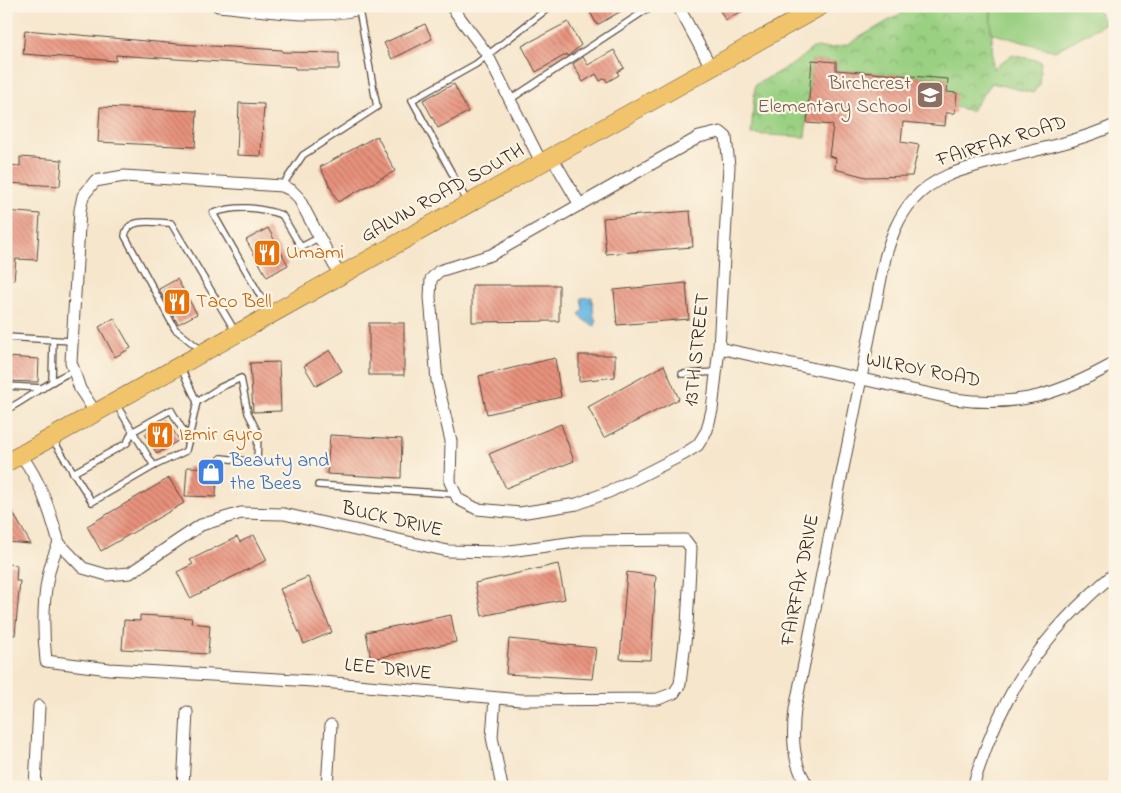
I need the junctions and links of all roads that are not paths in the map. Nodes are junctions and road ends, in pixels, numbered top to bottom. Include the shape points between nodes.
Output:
1 (218, 6) edge
2 (451, 6) edge
3 (551, 6) edge
4 (652, 6) edge
5 (678, 6) edge
6 (821, 6) edge
7 (365, 8) edge
8 (487, 54) junction
9 (711, 67) junction
10 (511, 99) junction
11 (1115, 126) edge
12 (547, 160) junction
13 (282, 186) junction
14 (470, 204) junction
15 (580, 205) junction
16 (320, 237) junction
17 (340, 276) junction
18 (271, 315) junction
19 (237, 334) junction
20 (6, 337) edge
21 (53, 340) junction
22 (71, 341) junction
23 (720, 348) junction
24 (205, 353) junction
25 (1115, 363) edge
26 (180, 366) junction
27 (73, 371) junction
28 (717, 372) junction
29 (682, 374) dead end
30 (861, 378) junction
31 (52, 382) junction
32 (6, 386) edge
33 (43, 388) junction
34 (197, 402) junction
35 (115, 403) junction
36 (6, 410) edge
37 (96, 413) junction
38 (132, 432) junction
39 (51, 438) junction
40 (189, 441) junction
41 (221, 458) dead end
42 (14, 459) edge
43 (154, 466) junction
44 (74, 473) junction
45 (318, 485) dead end
46 (455, 494) junction
47 (59, 543) junction
48 (1115, 573) edge
49 (684, 642) joint
50 (495, 698) junction
51 (39, 706) dead end
52 (187, 712) dead end
53 (331, 725) dead end
54 (34, 787) edge
55 (182, 787) edge
56 (326, 787) edge
57 (502, 787) edge
58 (809, 787) edge
59 (973, 787) edge

1 - 7 street via 318,13
2 - 8 street
3 - 8 lane
4 - 10 lane
5 - 9 street
6 - 9 main road, GALVIN ROAD SOUTH
7 - 13 lane via 377,107 303,155
8 - 10 street
8 - 14 lane via 476,64 412,100
9 - 12 main road, GALVIN ROAD SOUTH
10 - 12 street
11 - 30 street, FAIRFAX ROAD via 955,172 930,185 913,200 895,226 885,258
12 - 14 main road, GALVIN ROAD SOUTH
12 - 15 street
13 - 16 street via 298,197
13 - 22 street via 124,176 95,181 83,196 80,210
14 - 17 main road, GALVIN ROAD SOUTH
15 - 23 street, 13TH STREET via 699,137 720,132 726,138 729,166
15 - 46 street via 491,255 439,271 431,280 438,381 451,441 450,482
16 - 17 street
16 - 18 lane via 301,247 282,215 274,212 232,206 213,213
17 - 18 main road, GALVIN ROAD SOUTH
18 - 19 main road, GALVIN ROAD SOUTH
19 - 24 main road, GALVIN ROAD SOUTH
19 - 24 lane via 171,224 136,223 125,230 125,236 175,329
20 - 21 lane
21 - 22 lane
21 - 31 lane
22 - 27 street
23 - 28 street, 13TH STREET
23 - 30 street, WILROY ROAD
24 - 26 main road, GALVIN ROAD SOUTH
25 - 30 street, WILROY ROAD via 1052,393 1005,402 954,399
26 - 34 lane
26 - 35 main road, GALVIN ROAD SOUTH
27 - 31 lane
27 - 37 street via 80,389
28 - 29 lane
28 - 46 street, 13TH STREET via 707,430 698,445 611,491 577,504 520,513 477,509
30 - 58 street, FAIRFAX DRIVE via 795,710 794,751
31 - 33 lane
32 - 33 lane
33 - 36 lane
34 - 40 lane
34 - 41 lane via 241,378 248,413 258,432 257,462
35 - 37 main road, GALVIN ROAD SOUTH
35 - 38 lane
37 - 39 main road, GALVIN ROAD SOUTH
38 - 40 lane via 171,410
38 - 43 lane
38 - 44 lane via 127,444
39 - 42 main road, GALVIN ROAD SOUTH
39 - 44 lane
40 - 43 lane via 186,451
42 - 47 street via 35,474 49,504
43 - 44 lane via 92,502
45 - 46 lane
47 - 49 street, BUCK DRIVE via 83,568 107,575 130,573 201,525 241,513 284,514 448,551 502,552 583,541 685,540 691,548
47 - 50 street, LEE DRIVE via 46,592 43,638 46,661 109,669 313,681
48 - 59 street via 1086,598 1037,651 1007,698 982,756
49 - 50 street, LEE DRIVE via 680,684 674,693 658,699
50 - 57 street via 492,737
51 - 54 street
52 - 55 street
53 - 56 street

